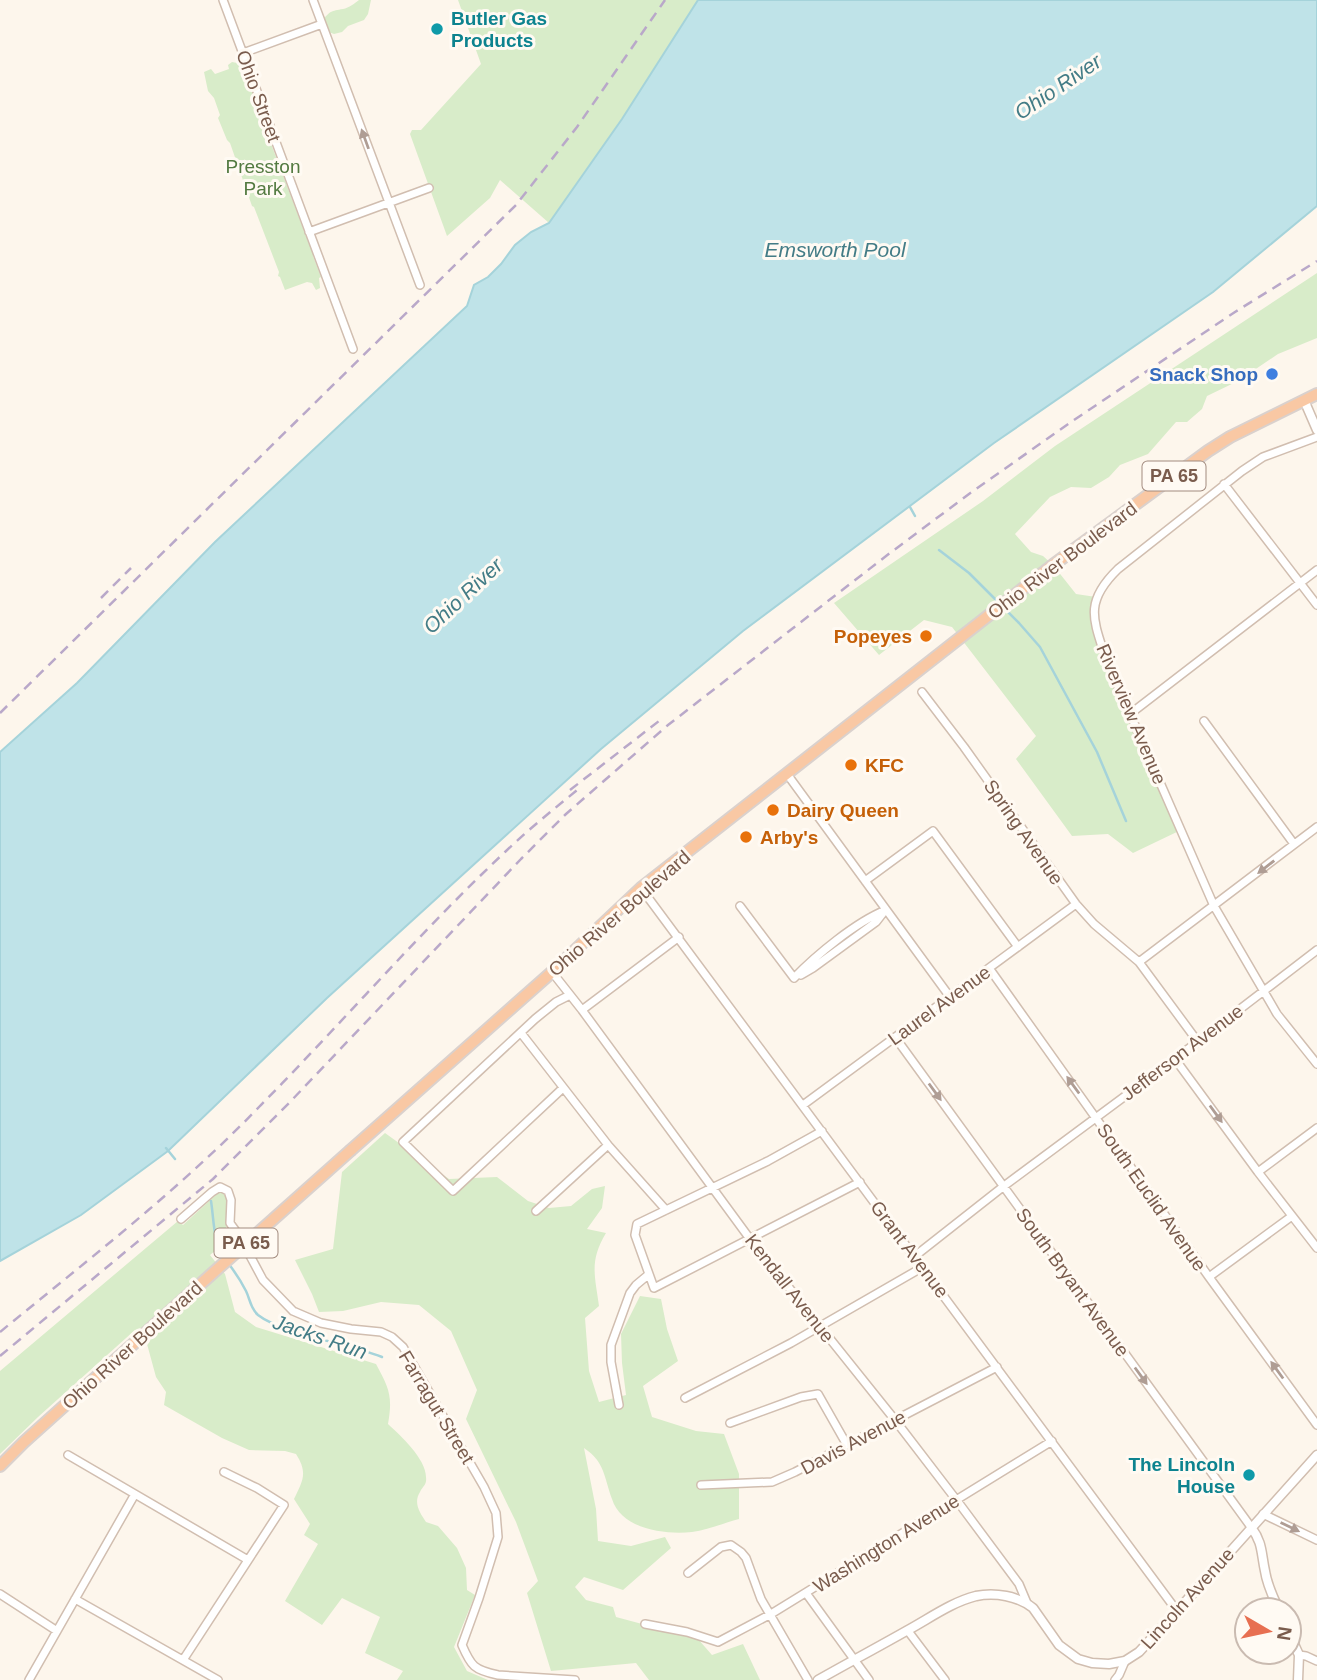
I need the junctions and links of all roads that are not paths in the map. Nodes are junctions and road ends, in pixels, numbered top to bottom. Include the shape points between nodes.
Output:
1 (223, 0) edge
2 (313, 0) edge
3 (322, 24) junction
4 (243, 53) junction
5 (429, 188) dead end
6 (388, 203) junction
7 (309, 232) junction
8 (420, 285) dead end
9 (353, 349) dead end
10 (1316, 396) edge
11 (1304, 400) junction
12 (1317, 430) edge
13 (1317, 437) edge
14 (1224, 484) junction
15 (1317, 570) edge
16 (1300, 583) junction
17 (1317, 605) edge
18 (922, 692) dead end
19 (1130, 714) junction
20 (1204, 721) dead end
21 (787, 774) junction
22 (1317, 827) edge
23 (1294, 844) junction
24 (865, 881) junction
25 (641, 888) junction
26 (1076, 904) junction
27 (740, 906) dead end
28 (1214, 906) junction
29 (886, 910) junction
30 (679, 937) junction
31 (1018, 947) junction
32 (1317, 950) edge
33 (1139, 962) junction
34 (989, 968) junction
35 (552, 972) junction
36 (1264, 990) junction
37 (569, 995) junction
38 (950, 997) junction
39 (582, 1010) junction
40 (521, 1033) junction
41 (895, 1037) junction
42 (1198, 1042) junction
43 (1175, 1059) junction
44 (1317, 1064) edge
45 (563, 1088) junction
46 (803, 1105) junction
47 (1096, 1118) junction
48 (1317, 1128) edge
49 (822, 1131) junction
50 (608, 1145) junction
51 (1258, 1172) junction
52 (860, 1182) junction
53 (1004, 1186) junction
54 (713, 1188) junction
55 (666, 1210) junction
56 (536, 1211) dead end
57 (1292, 1216) junction
58 (181, 1219) dead end
59 (750, 1239) junction
60 (1317, 1248) edge
61 (915, 1256) junction
62 (923, 1267) junction
63 (648, 1275) junction
64 (1209, 1277) junction
65 (820, 1326) junction
66 (997, 1367) junction
67 (685, 1398) dead end
68 (619, 1405) dead end
69 (895, 1420) junction
70 (730, 1423) dead end
71 (1317, 1425) edge
72 (1052, 1441) junction
73 (847, 1445) junction
74 (68, 1455) dead end
75 (1317, 1455) edge
76 (0, 1466) edge
77 (224, 1472) dead end
78 (701, 1485) dead end
79 (135, 1494) junction
80 (956, 1500) junction
81 (1263, 1514) junction
82 (1251, 1527) junction
83 (1317, 1540) edge
84 (248, 1560) junction
85 (688, 1573) dead end
86 (806, 1592) junction
87 (0, 1594) edge
88 (1272, 1596) edge
89 (75, 1599) junction
90 (1027, 1603) junction
91 (1177, 1611) junction
92 (771, 1614) junction
93 (645, 1624) dead end
94 (57, 1631) junction
95 (908, 1631) junction
96 (855, 1659) junction
97 (183, 1660) junction
98 (1125, 1661) junction
99 (29, 1680) edge
100 (218, 1680) edge
101 (575, 1680) edge
102 (808, 1680) edge
103 (818, 1680) edge
104 (869, 1680) edge
105 (945, 1680) edge
106 (1115, 1680) edge

1 - 4 street, Ohio Street
2 - 3 street
3 - 4 street
6 -> 3 street
4 - 7 street, Ohio Street
5 - 6 street
6 - 7 street
6 - 8 street
7 - 9 street, Ohio Street
10 - 11 highway, Ohio River Boulevard / PA 65
11 - 12 street
11 - 21 highway, Ohio River Boulevard / PA 65 via 1208,451 1053,565
13 - 14 street, Riverview Avenue via 1263,457
14 - 16 street
14 - 19 street, Riverview Avenue via 1118,569 1096,597 1093,611 1099,638
15 - 16 street
16 - 17 street
16 - 19 street
18 - 26 street, Spring Avenue
19 - 28 street, Riverview Avenue
20 - 23 street
21 - 24 street
21 - 25 highway, Ohio River Boulevard / PA 65
22 - 23 street
23 -> 28 street
24 - 29 street
24 - 31 street via 933,831
25 - 30 street, Grant Avenue
25 - 35 highway, Ohio River Boulevard / PA 65
26 - 31 street, Laurel Avenue
26 - 33 street, Spring Avenue
27 - 29 street via 794,978 876,922
28 - 33 street
28 - 36 street, Riverview Avenue
29 - 38 street
30 - 39 street
30 - 46 street, Grant Avenue
31 - 34 street, Laurel Avenue
32 - 36 street, Jefferson Avenue
33 - 42 street, Spring Avenue
34 - 38 street, Laurel Avenue
47 -> 34 street, South Euclid Avenue
35 - 37 street, Kendall Avenue
35 - 76 highway, Ohio River Boulevard / PA 65, bridge
36 - 42 street, Jefferson Avenue
36 - 44 street, Riverview Avenue
37 - 39 street, Kendall Avenue
37 - 40 street
38 - 41 street, Laurel Avenue
39 - 54 street, Kendall Avenue
40 - 45 street
40 - 45 street via 403,1142 453,1191
41 - 46 street, Laurel Avenue
41 -> 53 street, South Bryant Avenue
42 - 43 street, Jefferson Avenue
43 - 47 street, Jefferson Avenue
43 -> 51 street
45 - 50 street
46 - 49 street, Grant Avenue
47 - 53 street, Jefferson Avenue
47 - 64 street, South Euclid Avenue
48 - 51 street
49 - 52 street, Grant Avenue
49 - 54 street
50 - 55 street
50 - 56 street
51 - 57 street
52 - 59 street
52 - 61 street, Grant Avenue
53 - 61 street, Jefferson Avenue
53 -> 82 street, South Bryant Avenue
54 - 55 street
54 - 59 street, Kendall Avenue
55 - 63 street via 637,1224 635,1235
57 - 60 street
57 - 64 street
58 - 101 street, Farragut Street via 220,1187 228,1191 230,1223 263,1280 293,1311 331,1325 381,1332 403,1347 496,1513 498,1537 462,1645 471,1664 498,1675
59 - 63 street via 654,1288
59 - 65 street, Kendall Avenue
61 - 62 street, Grant Avenue
62 - 65 street
62 - 66 street, Grant Avenue
63 - 68 street via 630,1293 611,1345
71 -> 64 street, South Euclid Avenue
65 - 67 street
65 - 69 street, Kendall Avenue
66 - 69 street, Davis Avenue
66 - 72 street, Grant Avenue
69 - 73 street, Davis Avenue
69 - 80 street, Kendall Avenue
70 - 73 street via 818,1394
72 - 80 street, Washington Avenue
72 - 91 street, Grant Avenue
73 - 78 street, Davis Avenue via 772,1482
74 - 79 street
75 - 81 street, Lincoln Avenue
77 - 84 street via 284,1505
79 - 84 street
79 - 89 street
80 - 86 street, Washington Avenue
80 - 90 street, Kendall Avenue via 1019,1584
81 - 82 street, Lincoln Avenue
81 -> 83 street
82 - 88 street via 1259,1538
82 - 91 street, Lincoln Avenue
84 - 97 street
85 - 92 street via 721,1547 731,1545 746,1558
86 - 92 street, Washington Avenue
86 - 96 street
87 - 94 street
89 - 94 street
89 - 97 street
90 - 95 street via 1007,1596 976,1596
90 - 98 street, Lincoln Avenue via 1059,1645 1078,1659 1109,1664
91 - 98 street, Lincoln Avenue
92 - 93 street, Washington Avenue via 718,1642
92 - 102 street
94 - 99 street
95 - 96 street
95 - 105 street
96 - 103 street
96 - 104 street
97 - 100 street
98 - 106 street

